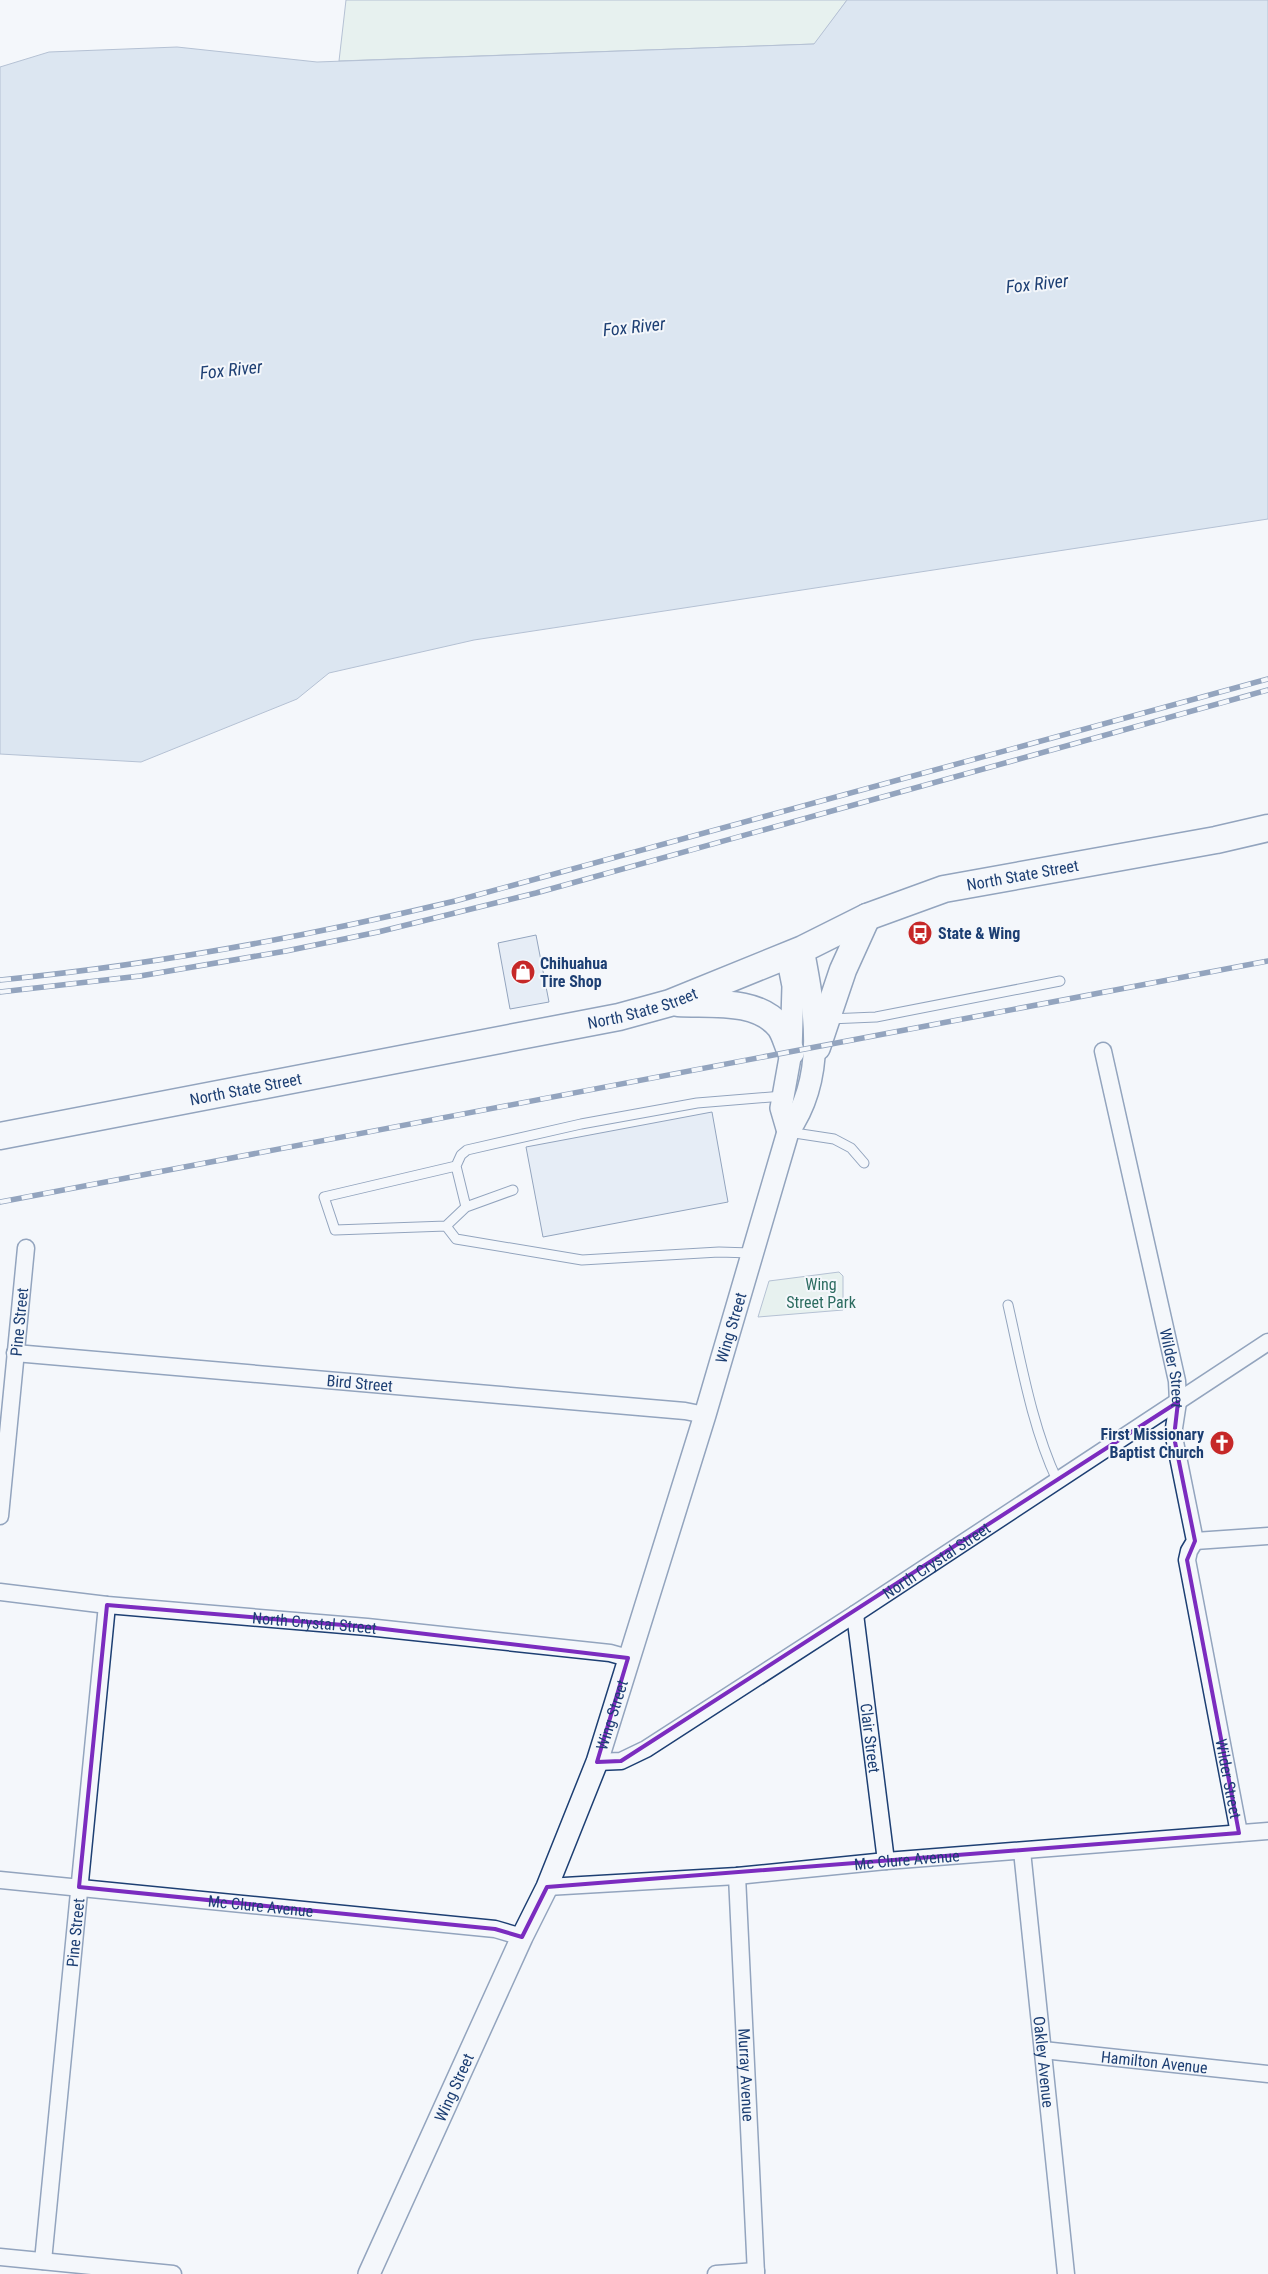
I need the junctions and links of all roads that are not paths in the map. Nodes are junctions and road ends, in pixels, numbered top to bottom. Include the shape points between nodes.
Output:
1 (1268, 828) edge
2 (867, 917) junction
3 (795, 953) junction
4 (1060, 981) dead end
5 (670, 1003) junction
6 (826, 1020) junction
7 (817, 1047) junction
8 (1103, 1051) dead end
9 (791, 1052) junction
10 (784, 1096) junction
11 (788, 1132) junction
12 (0, 1136) edge
13 (864, 1163) dead end
14 (456, 1166) junction
15 (513, 1190) dead end
16 (466, 1207) junction
17 (446, 1226) junction
18 (26, 1248) dead end
19 (752, 1253) junction
20 (1008, 1305) dead end
21 (1268, 1342) edge
22 (15, 1353) junction
23 (1178, 1402) junction
24 (705, 1415) junction
25 (1057, 1480) junction
26 (0, 1516) edge
27 (1268, 1536) edge
28 (1195, 1541) junction
29 (0, 1592) edge
30 (107, 1605) junction
31 (855, 1614) junction
32 (628, 1658) junction
33 (597, 1762) junction
34 (1268, 1830) edge
35 (1239, 1833) junction
36 (1022, 1851) junction
37 (886, 1861) junction
38 (737, 1876) junction
39 (0, 1880) edge
40 (80, 1887) junction
41 (547, 1887) junction
42 (522, 1937) junction
43 (1043, 2050) junction
44 (1268, 2074) edge
45 (0, 2257) edge
46 (43, 2261) junction
47 (756, 2272) edge
48 (173, 2274) edge
49 (369, 2274) edge
50 (716, 2274) edge
51 (1066, 2274) edge

1 - 2 main road, North State Street via 944,889
2 - 3 main road, North State Street
2 - 6 main road
3 - 5 main road, North State Street
3 - 7 street, Wing Street via 813,1000
3 - 9 street
4 - 6 lane via 876,1017
5 - 9 main road via 756,1009 781,1028
5 - 12 main road, North State Street via 550,1031
6 - 7 main road
7 - 11 street, Wing Street via 801,1114
8 - 23 street, Wilder Street via 1177,1381
9 - 10 street
10 - 11 street via 781,1108
10 - 14 lane via 697,1103 517,1137 467,1150
11 - 13 lane via 834,1139 851,1148
11 - 19 street, Wing Street
14 - 16 lane
14 - 17 lane via 324,1197 335,1230
15 - 16 lane
16 - 17 lane
17 - 19 lane via 456,1239 582,1260
18 - 22 street, Pine Street
19 - 24 street, Wing Street
20 - 25 lane via 1027,1387
21 - 23 street, North Crystal Street
22 - 24 street, Bird Street
22 - 26 street, Pine Street
23 - 25 street, North Crystal Street
23 - 28 street, Wilder Street via 1174,1437
24 - 32 street, Wing Street
25 - 31 street, North Crystal Street
27 - 28 street
28 - 35 street, Wilder Street via 1188,1551 1188,1568
29 - 30 street, North Crystal Street
30 - 32 street, North Crystal Street via 367,1627
30 - 40 street, Pine Street
31 - 33 street, North Crystal Street via 646,1749 621,1762
31 - 37 street, Clair Street
32 - 33 street, Wing Street
33 - 41 street, Wing Street
34 - 35 street, Mc Clure Avenue
35 - 36 street, Mc Clure Avenue
36 - 37 street, Mc Clure Avenue
36 - 43 street, Oakley Avenue
37 - 38 street, Mc Clure Avenue
38 - 41 street, Mc Clure Avenue
38 - 47 street, Murray Avenue
39 - 40 street, Mc Clure Avenue
40 - 42 street, Mc Clure Avenue via 495,1929
40 - 46 street, Pine Street
41 - 42 street, Wing Street
42 - 49 street, Wing Street
43 - 44 street, Hamilton Avenue
43 - 51 street, Oakley Avenue
45 - 46 street
46 - 48 street
47 - 50 street

